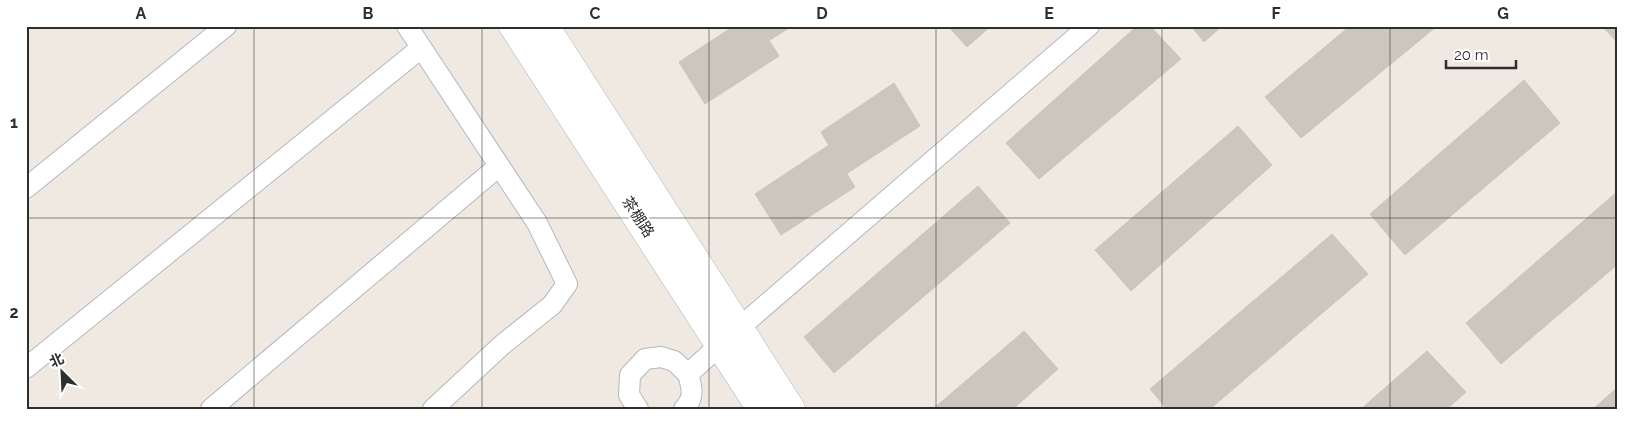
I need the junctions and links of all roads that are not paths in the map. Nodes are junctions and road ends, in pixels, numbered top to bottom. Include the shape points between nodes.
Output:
1 (226, 26) edge
2 (407, 26) edge
3 (513, 26) edge
4 (545, 26) edge
5 (1088, 26) edge
6 (420, 48) junction
7 (499, 166) junction
8 (26, 188) edge
9 (729, 336) junction
10 (26, 368) edge
11 (688, 374) junction
12 (211, 409) edge
13 (432, 409) edge
14 (638, 409) edge
15 (684, 409) edge
16 (761, 409) edge
17 (791, 409) edge

1 - 8 street
2 - 6 street
3 - 9 street, 茶棚路
4 - 9 street, 茶棚路
5 - 9 street
6 - 7 street
6 - 10 street
7 - 12 street
7 - 13 street via 537,223 567,284 552,305 502,345
9 - 11 street
9 - 16 street, 茶棚路
9 - 17 street, 茶棚路
11 - 14 street via 674,361 661,357 644,359 630,375 628,395
11 - 15 street via 693,389 689,404

